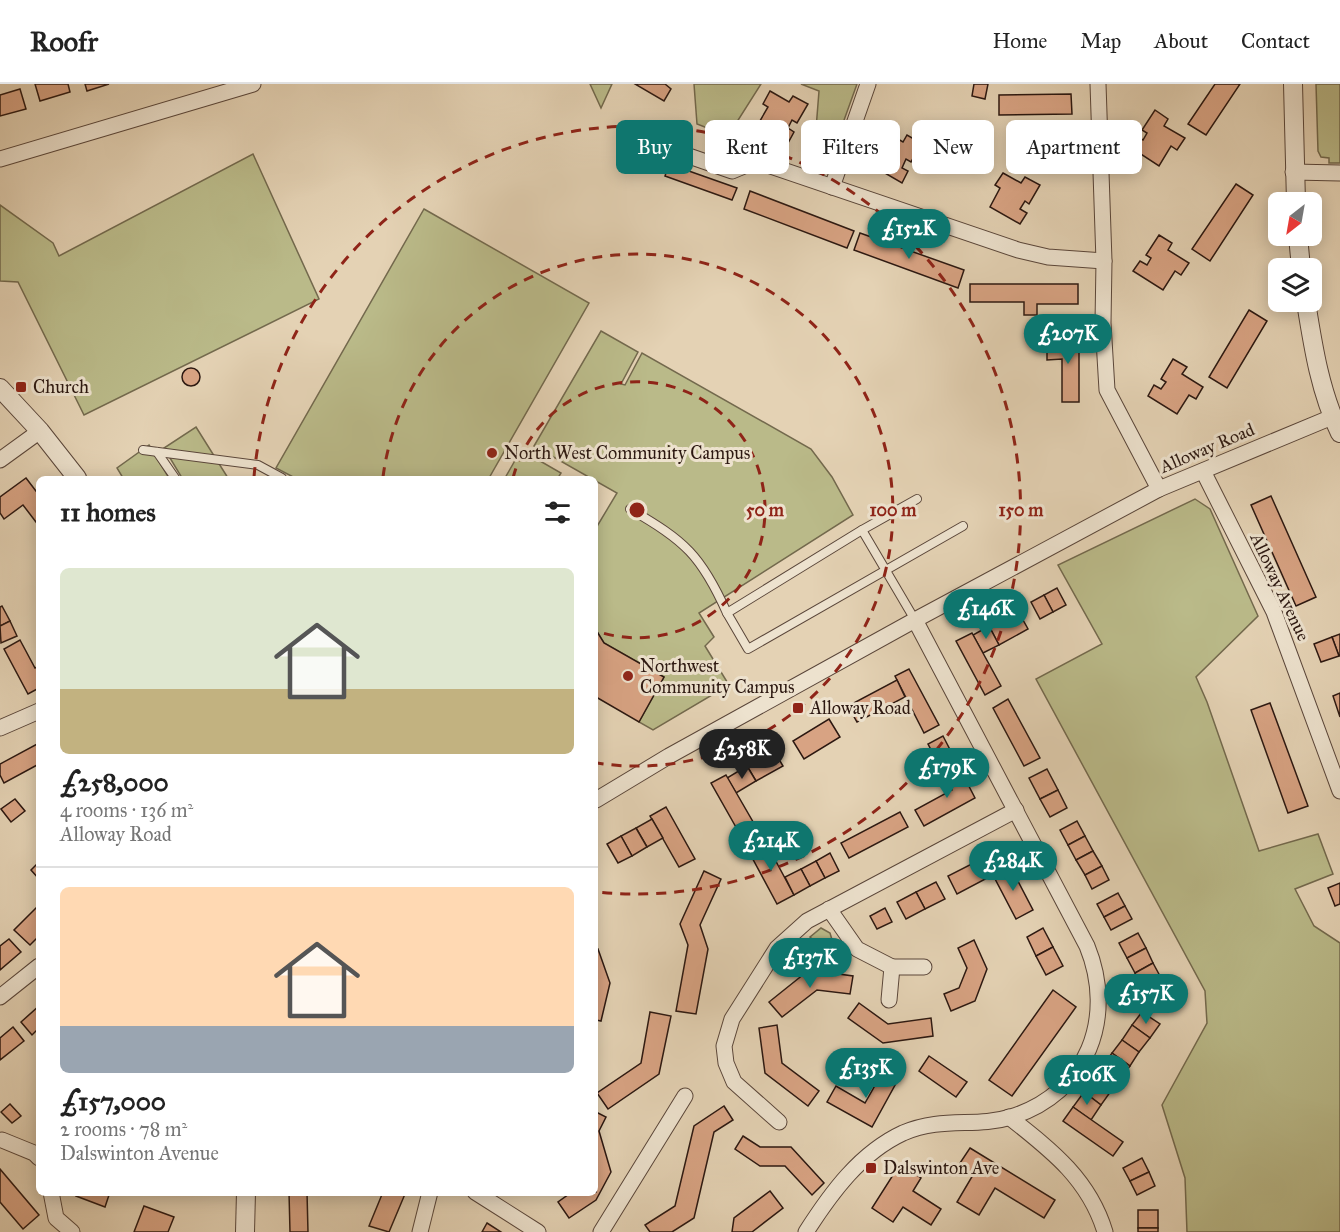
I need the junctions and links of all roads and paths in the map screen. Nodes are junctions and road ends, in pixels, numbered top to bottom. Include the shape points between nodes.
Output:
1 (253, 84) edge
2 (868, 84) edge
3 (1098, 84) edge
4 (1293, 84) edge
5 (202, 91) edge
6 (693, 157) edge
7 (0, 159) edge
8 (1293, 172) junction
9 (1340, 173) edge
10 (832, 187) junction
11 (1295, 192) edge
12 (1104, 261) junction
13 (1308, 312) edge
14 (0, 388) edge
15 (1332, 417) junction
16 (40, 431) junction
17 (1340, 434) edge
18 (143, 450) dead end
19 (157, 452) junction
20 (0, 460) edge
21 (1203, 471) junction
22 (75, 476) edge
23 (174, 476) edge
24 (278, 476) edge
25 (1159, 489) junction
26 (917, 499) dead end
27 (630, 509) dead end
28 (963, 526) dead end
29 (862, 530) junction
30 (886, 571) junction
31 (727, 613) junction
32 (915, 620) junction
33 (36, 712) edge
34 (1, 725) edge
35 (1340, 791) edge
36 (598, 799) edge
37 (1016, 810) junction
38 (829, 909) junction
39 (892, 967) junction
40 (924, 967) dead end
41 (36, 968) edge
42 (0, 997) edge
43 (889, 1000) dead end
44 (685, 1096) dead end
45 (1009, 1117) junction
46 (779, 1122) dead end
47 (2, 1140) dead end
48 (36, 1155) edge
49 (52, 1196) edge
50 (246, 1196) edge
51 (429, 1196) edge
52 (481, 1196) edge
53 (72, 1232) edge
54 (245, 1232) edge
55 (420, 1232) edge
56 (538, 1232) edge
57 (601, 1232) edge
58 (806, 1232) edge
59 (1105, 1232) edge

1 - 5 street
2 - 10 street
3 - 12 street
4 - 8 street
5 - 7 street
6 - 10 street via 732,171 756,160
8 - 9 street
8 - 11 street
10 - 12 street via 1017,250 1048,257
12 - 25 street via 1107,390
13 - 15 street via 1315,358
14 - 16 street
15 - 17 street
15 - 21 street, Alloway Road
16 - 20 street
16 - 22 street
18 - 19 lane
19 - 23 lane
19 - 24 lane via 258,465
21 - 25 street, Alloway Road
21 - 35 street, Alloway Avenue via 1274,612
25 - 32 street, Alloway Road
26 - 29 lane
27 - 31 lane via 672,534 699,560
28 - 30 lane
29 - 30 lane
29 - 31 lane
30 - 31 lane via 748,649
30 - 32 lane
32 - 36 street, Alloway Road
32 - 37 street
33 - 34 street
37 - 38 street
37 - 45 street via 1087,946 1100,998 1095,1033 1080,1066 1043,1102
38 - 39 street via 857,949
38 - 46 street via 790,933 777,948 725,1036 726,1063 734,1082
39 - 40 street
39 - 43 street
41 - 42 street
44 - 57 street
45 - 58 street via 937,1123 887,1141 858,1164
45 - 59 street via 1075,1174 1094,1201
47 - 48 street
49 - 53 street via 56,1218
50 - 54 street
51 - 55 street
52 - 56 street

